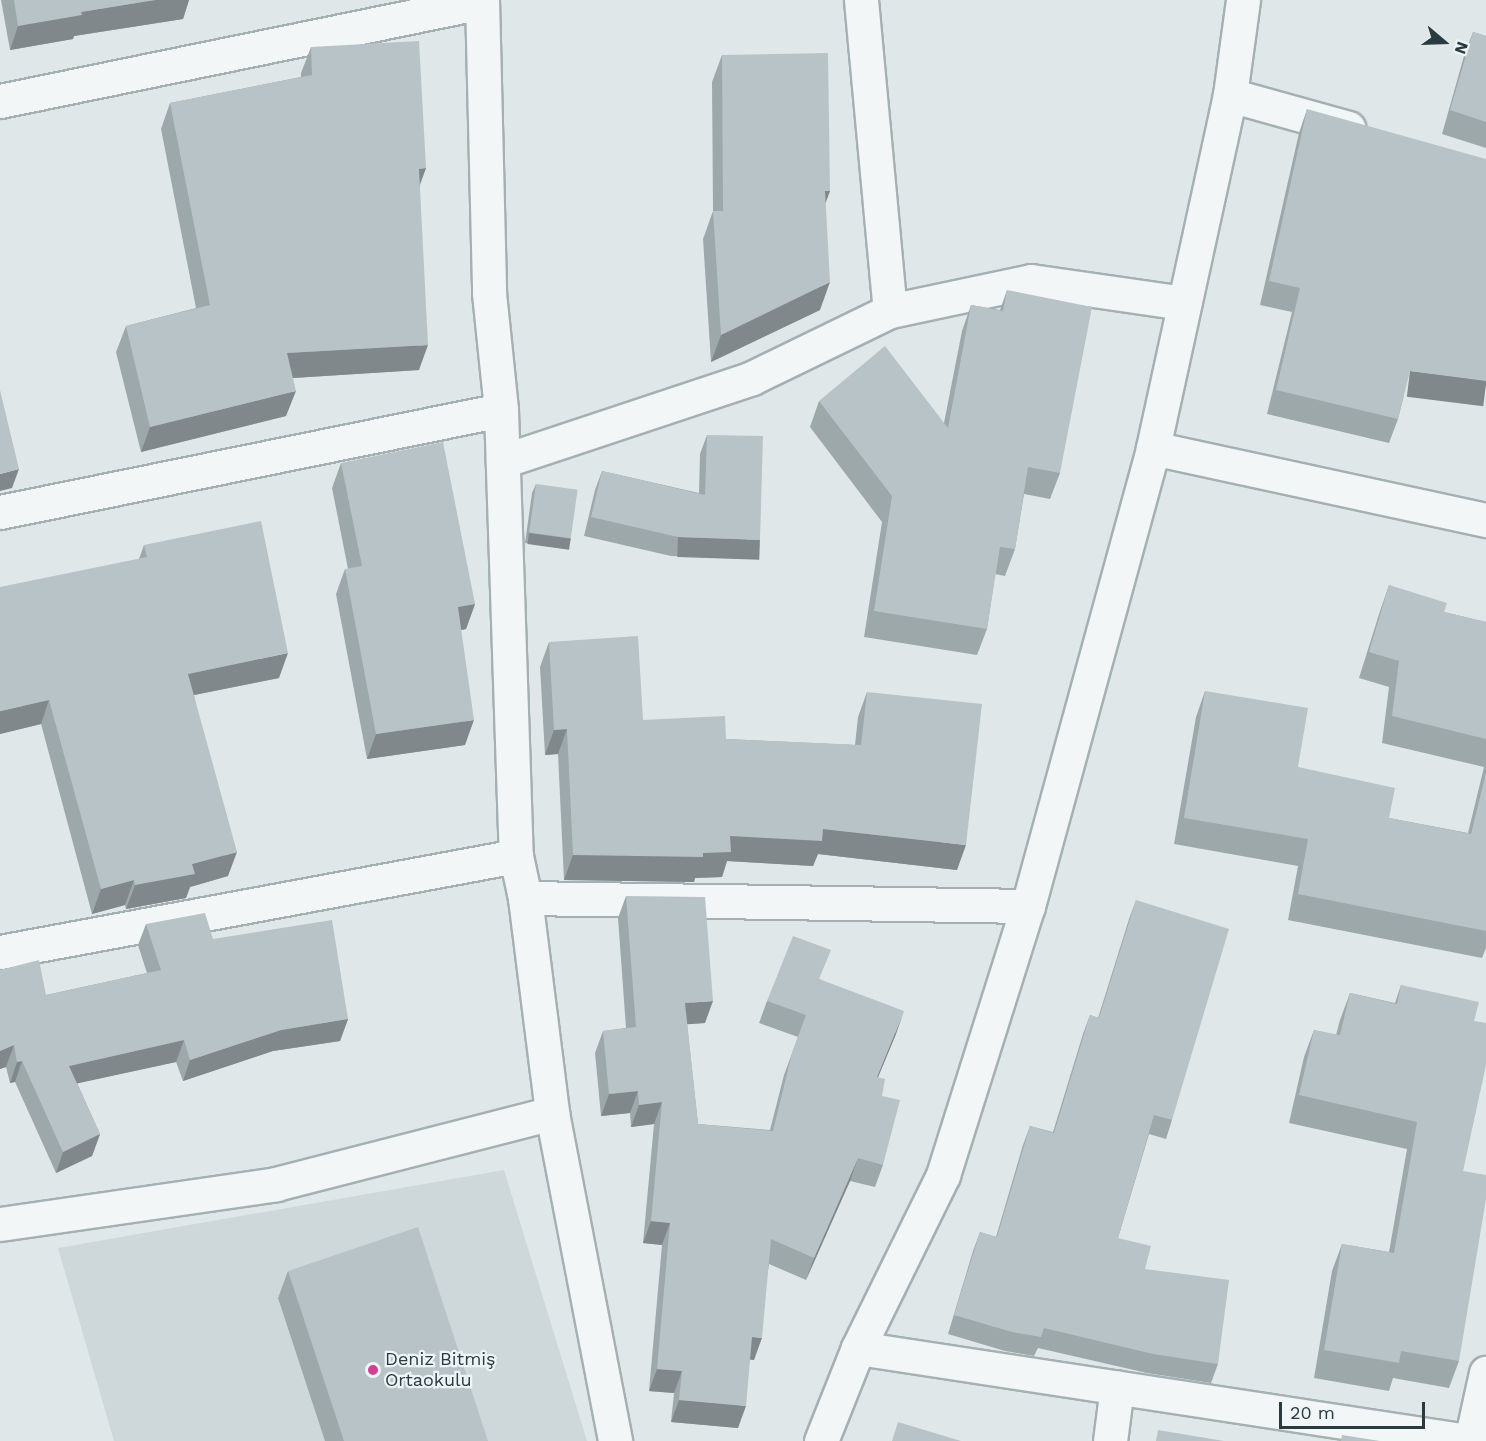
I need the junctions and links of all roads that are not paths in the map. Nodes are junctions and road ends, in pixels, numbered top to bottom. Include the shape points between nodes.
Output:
1 (861, 0) edge
2 (1243, 0) edge
3 (482, 1) edge
4 (1230, 95) junction
5 (0, 101) edge
6 (1375, 135) edge
7 (1184, 303) junction
8 (890, 311) junction
9 (501, 410) junction
10 (1153, 448) junction
11 (503, 461) junction
12 (0, 513) edge
13 (1486, 520) edge
14 (516, 856) junction
15 (525, 898) junction
16 (1028, 906) junction
17 (0, 952) edge
18 (552, 1113) junction
19 (0, 1224) edge
20 (858, 1348) junction
21 (1486, 1373) edge
22 (1117, 1388) junction
23 (615, 1441) edge
24 (821, 1441) edge
25 (1110, 1441) edge
26 (1469, 1441) edge

1 - 8 street
2 - 4 street
3 - 5 street
3 - 9 street via 489,293
4 - 6 street
4 - 7 street
7 - 8 street via 1031,281
7 - 10 street
8 - 11 street via 752,378
9 - 11 street
9 - 12 street
10 - 13 street
10 - 16 street
11 - 14 street
14 - 15 street
14 - 17 street
15 - 16 street
15 - 18 street
16 - 20 street via 943,1175
18 - 19 street via 276,1184
18 - 23 street
20 - 22 street
20 - 24 street
21 - 26 street
22 - 25 street
22 - 26 street

